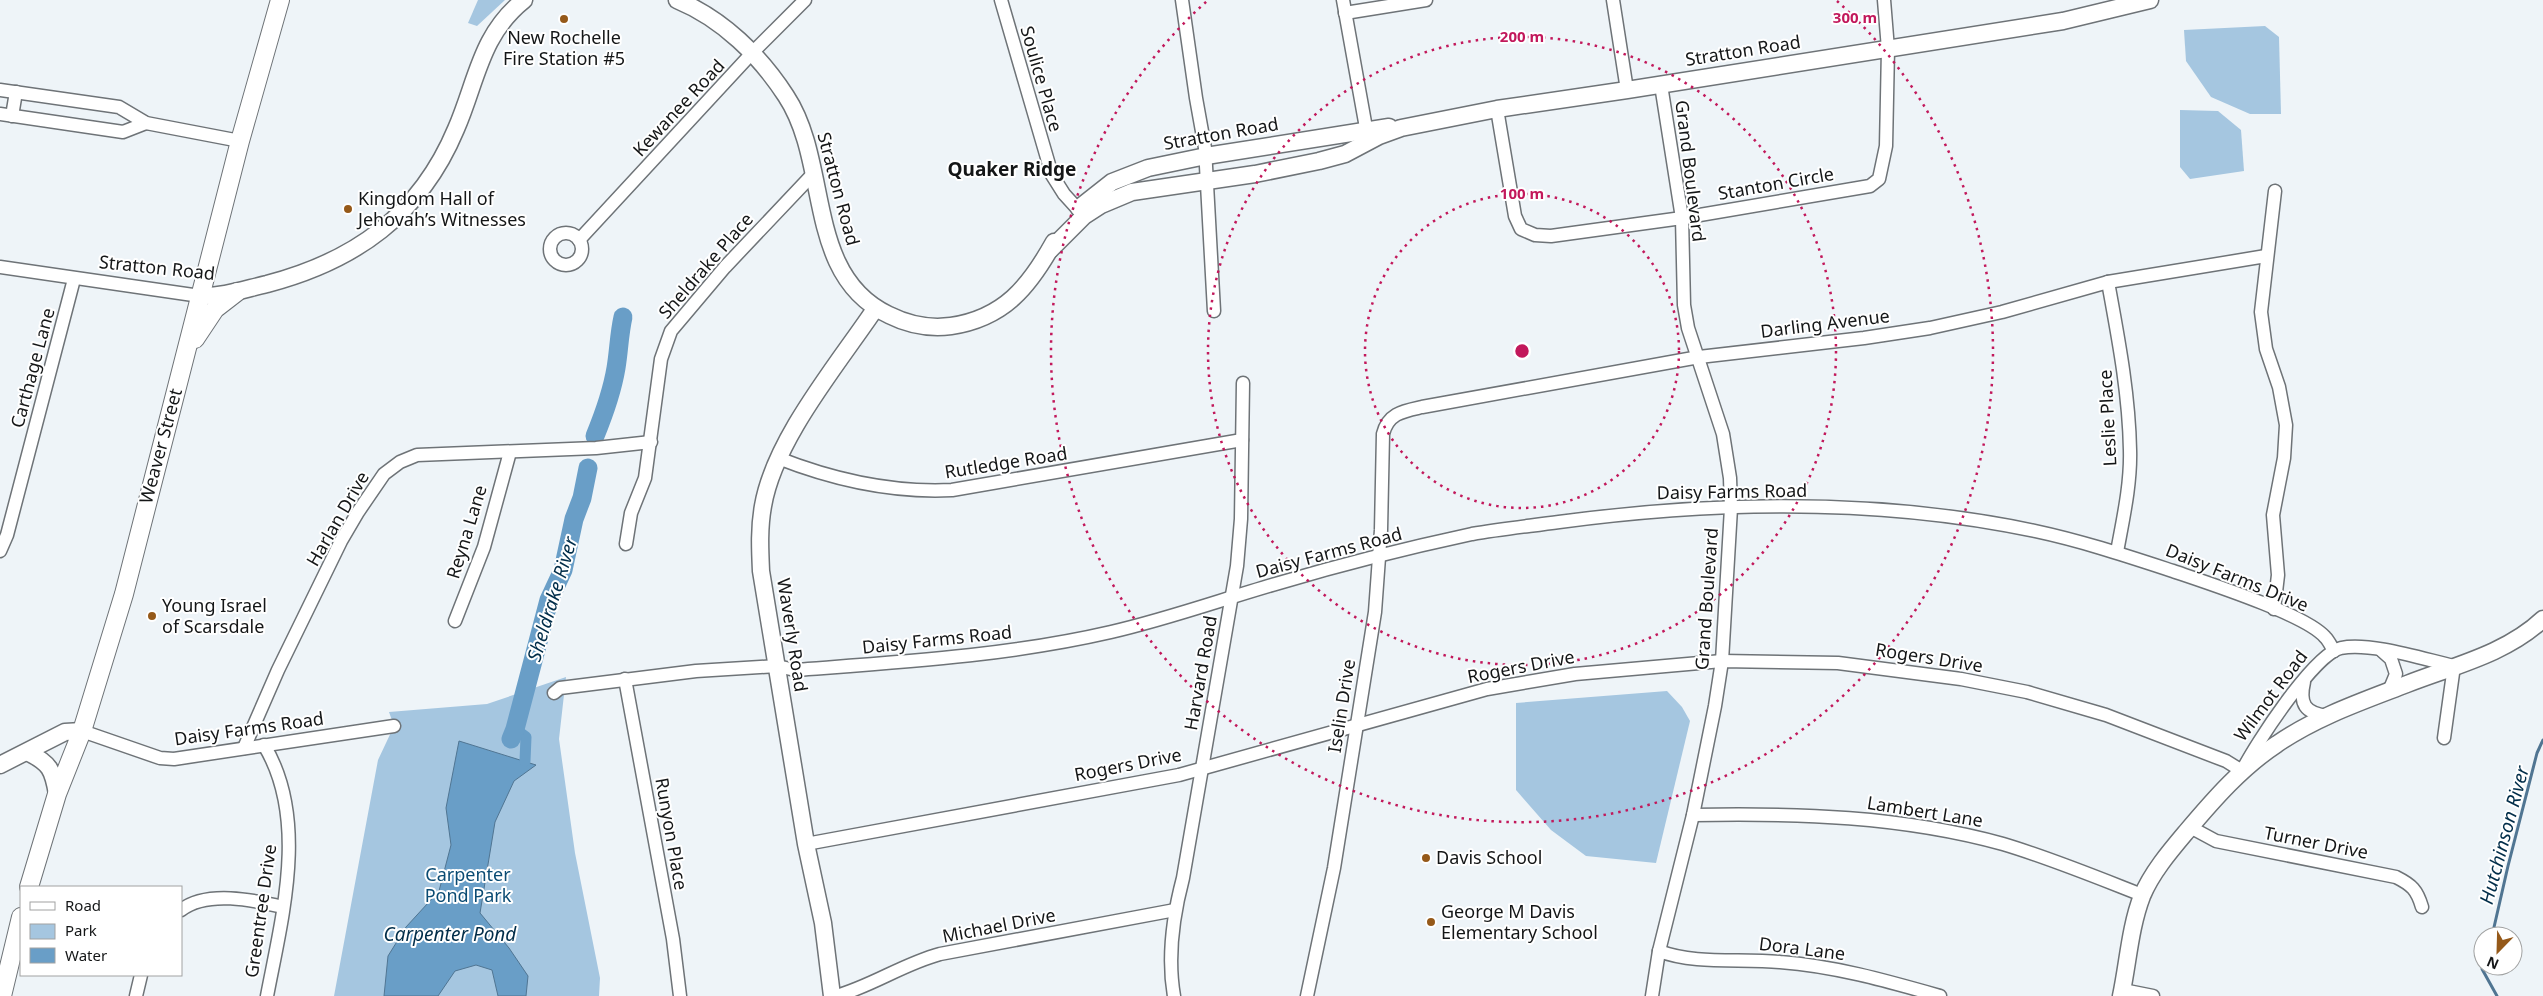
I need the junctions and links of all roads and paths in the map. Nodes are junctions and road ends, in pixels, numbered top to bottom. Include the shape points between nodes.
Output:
1 (280, 0) edge
2 (524, 0) edge
3 (677, 0) edge
4 (805, 0) edge
5 (1000, 0) edge
6 (1182, 0) edge
7 (1342, 0) edge
8 (1426, 0) edge
9 (1613, 0) edge
10 (1884, 0) edge
11 (2150, 0) edge
12 (1344, 13) junction
13 (1888, 49) junction
14 (752, 53) junction
15 (1661, 85) junction
16 (0, 90) edge
17 (1627, 90) junction
18 (16, 92) junction
19 (1497, 109) junction
20 (6, 115) edge
21 (146, 123) junction
22 (1367, 136) junction
23 (240, 141) junction
24 (1206, 156) junction
25 (814, 173) junction
26 (1207, 181) junction
27 (2275, 191) dead end
28 (1081, 212) junction
29 (1682, 218) junction
30 (579, 240) dead end
31 (2266, 256) junction
32 (0, 266) edge
33 (74, 279) junction
34 (2108, 282) junction
35 (237, 292) junction
36 (200, 296) junction
37 (875, 309) junction
38 (1214, 311) dead end
39 (186, 355) junction
40 (1699, 357) junction
41 (1243, 383) dead end
42 (1388, 420) joint
43 (1242, 440) junction
44 (651, 442) junction
45 (510, 452) junction
46 (778, 458) junction
47 (1731, 508) junction
48 (626, 544) dead end
49 (0, 551) edge
50 (2117, 552) junction
51 (1379, 556) junction
52 (1231, 599) junction
53 (2274, 609) junction
54 (2543, 620) edge
55 (455, 622) dead end
56 (2334, 650) junction
57 (2382, 650) junction
58 (1722, 661) junction
59 (777, 666) junction
60 (2454, 666) junction
61 (625, 679) junction
62 (2304, 682) junction
63 (2388, 691) junction
64 (554, 693) dead end
65 (2328, 716) junction
66 (1357, 725) junction
67 (394, 726) dead end
68 (82, 731) junction
69 (2444, 738) dead end
70 (264, 745) junction
71 (244, 748) junction
72 (27, 752) junction
73 (0, 765) edge
74 (1202, 767) junction
75 (2242, 771) junction
76 (57, 794) junction
77 (1694, 815) junction
78 (2190, 828) junction
79 (806, 844) junction
80 (29, 886) edge
81 (2142, 895) junction
82 (283, 907) junction
83 (2422, 907) dead end
84 (182, 909) edge
85 (1175, 910) junction
86 (20, 921) edge
87 (1659, 951) junction
88 (141, 976) edge
89 (2122, 993) edge
90 (2, 996) edge
91 (136, 996) edge
92 (267, 996) edge
93 (680, 996) edge
94 (834, 996) edge
95 (1174, 996) edge
96 (1308, 996) edge
97 (1652, 996) edge
98 (1940, 996) edge
99 (2153, 996) edge

1 - 23 main road, Weaver Street
2 - 35 street, Stratton Road via 491,36 450,144 428,181 407,207 368,241 330,263
3 - 14 street, Stratton Road via 714,19
4 - 14 street, Kewanee Road
5 - 28 street, Soulice Place via 1052,175
6 - 24 street
7 - 12 street
8 - 12 street
9 - 17 street
10 - 13 street
11 - 13 street, Stratton Road via 2072,19
12 - 22 street
13 - 15 street, Stratton Road
13 - 29 street, Stanton Circle via 1886,146 1876,184
14 - 25 street, Stratton Road via 787,97
14 - 30 street, Kewanee Road
15 - 17 street, Stratton Road
15 - 29 street, Grand Boulevard
16 - 18 street
17 - 19 street, Stratton Road
18 - 20 street
18 - 21 street via 119,107
19 - 22 street, Stratton Road via 1401,128 1390,127
19 - 29 street, Stanton Circle via 1515,216 1521,229 1535,235 1552,236
20 - 21 street via 123,132
21 - 23 street
22 - 24 street, Stratton Road
22 - 26 street, Stratton Road via 1336,157
23 - 36 main road, Weaver Street
24 - 26 street
24 - 28 street, Stratton Road via 1148,168 1112,182
25 - 37 street, Stratton Road via 833,256 859,295
25 - 44 street, Sheldrake Place via 725,267 671,330 661,359
26 - 28 street, Stratton Road via 1132,192
26 - 38 street
27 - 31 street
28 - 37 street, Stratton Road via 1023,290 985,318 958,325 924,327 905,323
29 - 40 street, Grand Boulevard via 1684,306
31 - 34 street, Darling Avenue
31 - 53 street via 2262,332 2279,387 2286,425 2284,458 2273,514 2278,575
32 - 33 street, Stratton Road
33 - 36 street, Stratton Road
33 - 49 street, Carthage Lane via 7,535
34 - 40 street, Darling Avenue via 2002,312 1930,328
34 - 50 street, Leslie Place via 2122,363 2130,451 2126,506
35 - 36 street, Stratton Road
35 - 39 main road via 208,317
36 - 39 main road, Weaver Street
37 - 46 street, Waverly Road via 801,418
39 - 68 main road, Weaver Street via 124,594
40 - 42 street, Darling Avenue via 1422,407 1396,414
40 - 47 street, Grand Boulevard via 1723,434
41 - 43 street, Harvard Road
42 - 51 street, Iselin Drive via 1383,434
43 - 46 street, Rutledge Road via 929,492 853,482
43 - 52 street, Harvard Road via 1241,519
44 - 45 street, Harlan Drive
44 - 48 street, Sheldrake Place via 645,478 631,513
45 - 55 street, Reyna Lane via 484,547
45 - 71 street, Harlan Drive via 416,455 384,474 341,541
46 - 59 street, Waverly Road via 763,504 760,533 761,570
47 - 50 street, Daisy Farms Road via 1789,506 1927,514 2035,531
47 - 51 street, Daisy Farms Road via 1621,514 1476,534
47 - 58 street, Grand Boulevard
50 - 53 street, Daisy Farms Drive via 2213,584
51 - 52 street, Daisy Farms Road
51 - 66 street, Iselin Drive via 1375,612
52 - 59 street, Daisy Farms Road via 1108,633 1012,650 910,662 804,669
52 - 74 street, Harvard Road
53 - 56 street, Daisy Farms Drive via 2318,631
54 - 60 street, Wilmot Road via 2496,651
56 - 57 street, Wilmot Road via 2349,647
56 - 62 street, Wilmot Road
57 - 60 street, Wilmot Road
57 - 63 street via 2391,659 2396,674
58 - 66 street, Rogers Drive via 1576,674 1487,689
58 - 75 street, Rogers Drive via 1838,663 1998,686 2106,715 2226,761
58 - 77 street, Grand Boulevard
59 - 61 street, Daisy Farms Road
59 - 79 street, Waverly Road
60 - 63 street, Wilmot Road
60 - 69 street
61 - 64 street, Daisy Farms Road via 560,688
61 - 93 street, Runyon Place via 673,939
62 - 65 street via 2302,698 2306,707 2311,712
62 - 75 street, Wilmot Road via 2259,738
63 - 65 street, Wilmot Road
65 - 75 street, Wilmot Road via 2276,744
66 - 74 street, Rogers Drive
66 - 96 street, Iselin Drive via 1334,868
67 - 70 street, Daisy Farms Road
68 - 71 street, Daisy Farms Road via 160,758
68 - 72 street via 65,732
68 - 76 main road, Weaver Street
70 - 71 street, Daisy Farms Road
70 - 82 street, Greentree Drive via 276,765 289,836
72 - 73 street
72 - 76 street via 49,766
74 - 79 street, Rogers Drive via 1179,775
74 - 85 street, Harvard Road
75 - 78 street, Wilmot Road
76 - 80 main road, Weaver Street
77 - 81 street, Lambert Lane via 1818,816 1884,821 1954,832 2032,853
77 - 87 street, Grand Boulevard
78 - 81 street, Wilmot Road via 2168,853
78 - 83 street, Turner Drive via 2216,841 2396,877 2418,892
79 - 94 street, Waverly Road
81 - 89 street, Wilmot Road
82 - 84 street via 258,901 223,900 202,901
82 - 92 street, Greentree Drive
85 - 94 street, Michael Drive via 940,954 914,961 853,991
85 - 95 street, Harvard Road
86 - 90 main road
87 - 97 street, Grand Boulevard
87 - 98 street, Dora Lane via 1677,958 1745,959 1826,967
88 - 91 street
89 - 99 street

